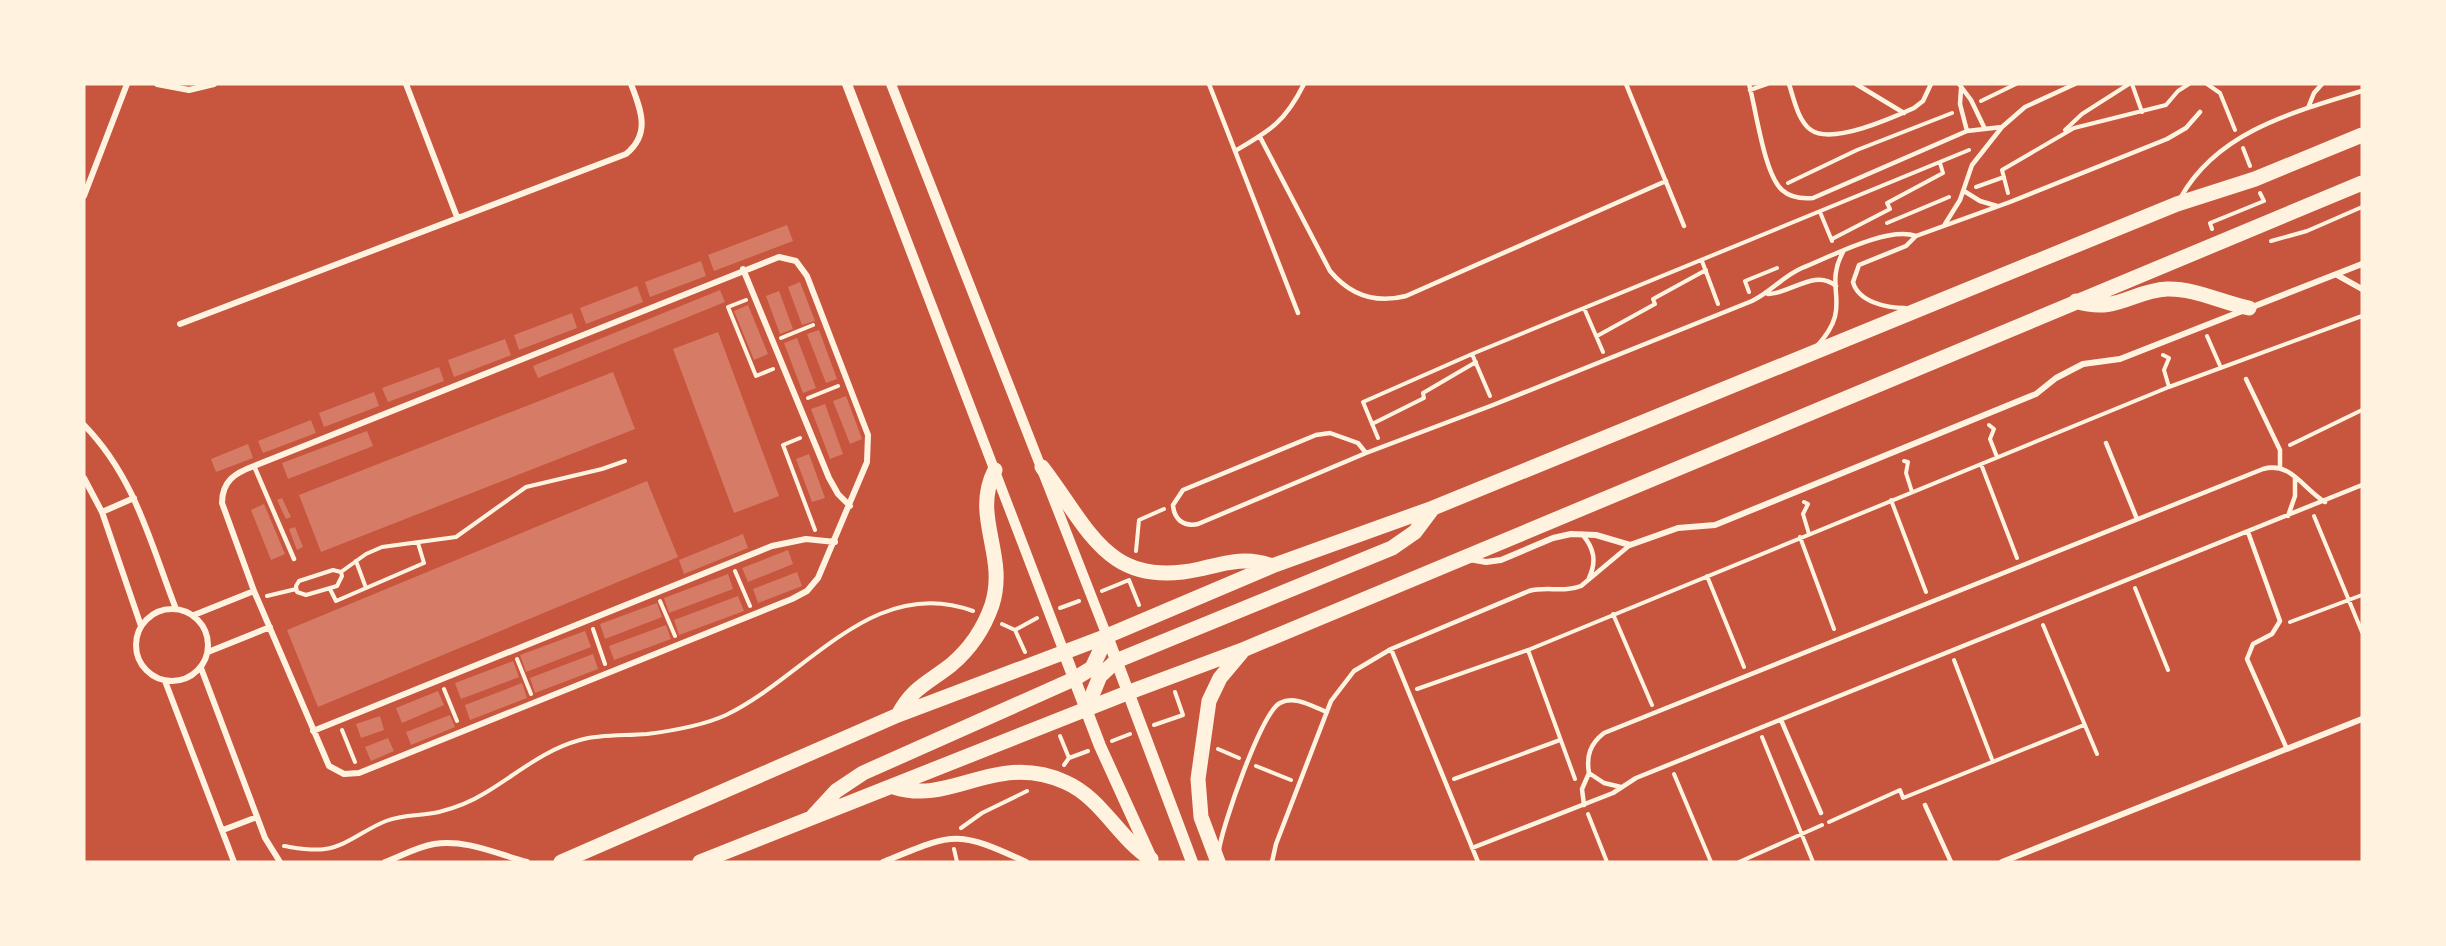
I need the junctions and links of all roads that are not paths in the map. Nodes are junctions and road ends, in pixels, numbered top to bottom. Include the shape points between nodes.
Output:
1 (127, 84) edge
2 (157, 84) edge
3 (213, 84) edge
4 (406, 84) edge
5 (631, 84) edge
6 (847, 84) edge
7 (891, 84) edge
8 (1209, 84) edge
9 (1304, 84) edge
10 (1626, 84) edge
11 (1767, 84) edge
12 (1790, 84) edge
13 (1856, 84) edge
14 (1930, 84) edge
15 (2075, 84) edge
16 (2322, 84) edge
17 (1960, 86) edge
18 (1749, 87) edge
19 (2362, 91) edge
20 (2308, 108) junction
21 (2200, 112) dead end
22 (1904, 113) junction
23 (1984, 127) junction
24 (2002, 127) junction
25 (1967, 131) junction
26 (2362, 135) edge
27 (1260, 137) junction
28 (1235, 151) junction
29 (1666, 182) junction
30 (2362, 183) edge
31 (1964, 191) junction
32 (84, 196) edge
33 (2177, 204) junction
34 (1998, 206) junction
35 (457, 217) junction
36 (1684, 226) dead end
37 (1944, 226) junction
38 (1916, 236) junction
39 (1843, 252) junction
40 (2362, 264) edge
41 (743, 269) junction
42 (2336, 275) junction
43 (1836, 286) junction
44 (2362, 289) edge
45 (1768, 294) junction
46 (2076, 301) junction
47 (2249, 308) junction
48 (1920, 309) junction
49 (1298, 313) dead end
50 (180, 324) dead end
51 (1809, 354) junction
52 (2246, 379) dead end
53 (84, 425) edge
54 (2106, 443) dead end
55 (1365, 453) junction
56 (254, 466) junction
57 (1042, 467) junction
58 (2280, 467) junction
59 (995, 470) junction
60 (2295, 475) junction
61 (84, 478) edge
62 (2362, 485) edge
63 (134, 498) junction
64 (2325, 502) junction
65 (850, 506) junction
66 (1433, 508) junction
67 (102, 512) junction
68 (2289, 516) junction
69 (2137, 519) junction
70 (2248, 532) junction
71 (1582, 534) junction
72 (835, 542) junction
73 (1630, 545) junction
74 (1463, 556) junction
75 (294, 559) dead end
76 (1272, 566) junction
77 (1588, 580) junction
78 (254, 591) junction
79 (176, 609) junction
80 (194, 615) junction
81 (141, 626) junction
82 (270, 627) junction
83 (1107, 636) junction
84 (1245, 649) junction
85 (1390, 649) junction
86 (208, 652) junction
87 (1064, 652) junction
88 (1116, 661) junction
89 (201, 668) junction
90 (1074, 679) junction
91 (165, 681) junction
92 (1127, 693) junction
93 (1086, 710) junction
94 (1327, 712) junction
95 (898, 715) junction
96 (2362, 719) edge
97 (1781, 720) junction
98 (313, 731) junction
99 (2287, 749) junction
100 (1588, 774) junction
101 (894, 787) junction
102 (1621, 787) junction
103 (1926, 804) dead end
104 (1584, 805) junction
105 (1821, 813) dead end
106 (812, 817) junction
107 (257, 818) junction
108 (223, 830) junction
109 (1472, 848) junction
110 (1152, 860) edge
111 (279, 861) edge
112 (234, 862) edge
113 (385, 862) edge
114 (527, 862) edge
115 (561, 862) edge
116 (700, 862) edge
117 (883, 862) edge
118 (1026, 862) edge
119 (1192, 862) edge
120 (1219, 862) edge
121 (1272, 862) edge
122 (1478, 862) edge
123 (1951, 862) edge
124 (2002, 862) edge

1 - 32 street
2 - 3 street via 189,90
4 - 35 street
5 - 35 street via 644,124 634,147 626,154
6 - 59 street
7 - 57 street
8 - 28 lane
9 - 27 lane via 1288,114
10 - 29 lane
11 - 18 lane
12 - 22 lane via 1803,122 1822,135 1834,136
13 - 22 lane
14 - 22 lane via 1923,101
15 - 24 lane via 2025,107
16 - 20 lane
17 - 23 lane
17 - 25 lane
18 - 25 lane via 1771,173 1792,196 1813,198
19 - 20 lane
20 - 33 lane via 2223,147 2199,169
21 - 34 lane via 2186,128 2167,139
23 - 24 lane
23 - 25 lane
24 - 31 lane via 1972,165
26 - 33 main road via 2255,179
27 - 28 lane
27 - 29 lane via 1330,271 1357,294 1381,300 1406,296
28 - 49 lane
29 - 36 lane
30 - 46 main road
31 - 34 lane
31 - 37 lane
33 - 48 main road
34 - 37 lane
35 - 50 street
37 - 38 lane
38 - 39 lane via 1886,236
38 - 48 lane via 1905,246 1864,260 1853,282 1862,297 1881,304
39 - 43 lane via 1835,271
39 - 45 lane via 1790,274
40 - 42 street
41 - 56 street
41 - 65 street via 832,486
41 - 65 street via 779,257 796,261 807,276 865,421 869,448
42 - 44 street
42 - 47 street
43 - 45 lane via 1816,280
43 - 51 lane via 1838,304 1833,326
45 - 55 lane
46 - 47 main road via 2114,305 2158,290 2175,290
46 - 74 main road
47 - 73 street via 2120,359 2083,364 2036,394 1723,522 1678,528
48 - 51 main road
51 - 66 main road
52 - 58 lane via 2280,450
53 - 63 street via 118,465
54 - 69 lane
55 - 55 lane via 1197,524 1180,521 1173,505 1183,490 1323,433 1358,443
56 - 75 lane
56 - 78 street via 230,478 222,503
57 - 76 main road via 1083,527 1127,567 1160,573 1242,560
57 - 83 street
58 - 60 lane
58 - 69 lane via 2263,469
59 - 87 street
59 - 95 main road via 988,482 985,506 998,573 987,617 961,656 917,688
60 - 64 lane
60 - 68 lane via 2295,496
61 - 67 street
62 - 64 lane
63 - 67 street
63 - 79 street
64 - 68 lane
65 - 72 street
66 - 76 main road
66 - 88 main road via 1415,532 1392,548
67 - 81 street
68 - 70 lane
69 - 100 lane via 1604,733 1588,755
70 - 97 lane
70 - 99 lane via 2279,616 2279,626 2253,644 2247,658
71 - 73 street
71 - 74 street via 1553,538 1493,562
71 - 77 lane via 1593,551
72 - 98 street via 783,542
72 - 98 street via 818,578 807,591 359,773 344,774 329,766
73 - 77 lane
74 - 84 main road
76 - 83 main road
77 - 85 lane via 1572,590 1529,591
78 - 80 street
78 - 82 street
79 - 80 street
79 - 81 street via 152,614
80 - 86 street via 206,631
81 - 91 street via 137,655 147,672
82 - 86 street
82 - 98 street
83 - 87 main road
83 - 88 main road
83 - 90 main road via 1092,668
84 - 92 main road
84 - 120 main road via 1214,690 1202,741 1198,805
85 - 94 lane via 1354,671
85 - 109 lane
86 - 89 street
87 - 90 main road
87 - 95 main road
88 - 92 main road
88 - 93 main road via 1100,676
89 - 91 street via 184,679
89 - 107 street
90 - 93 main road
90 - 106 main road via 863,773 836,792
91 - 108 street
92 - 93 main road
92 - 119 main road
93 - 101 main road
93 - 110 main road
94 - 120 lane via 1288,700 1273,708 1223,831
94 - 121 lane
95 - 115 main road
96 - 99 street
97 - 102 lane
97 - 105 lane
99 - 124 street
100 - 102 lane
100 - 104 lane via 1582,789
101 - 106 main road
101 - 110 main road via 925,792 1011,771 1055,777 1082,792 1129,842
102 - 104 lane
103 - 123 lane
104 - 109 lane
106 - 116 main road
107 - 108 street
107 - 111 street
108 - 112 street
109 - 122 lane
113 - 114 street via 449,843
117 - 118 street via 951,837 981,842

